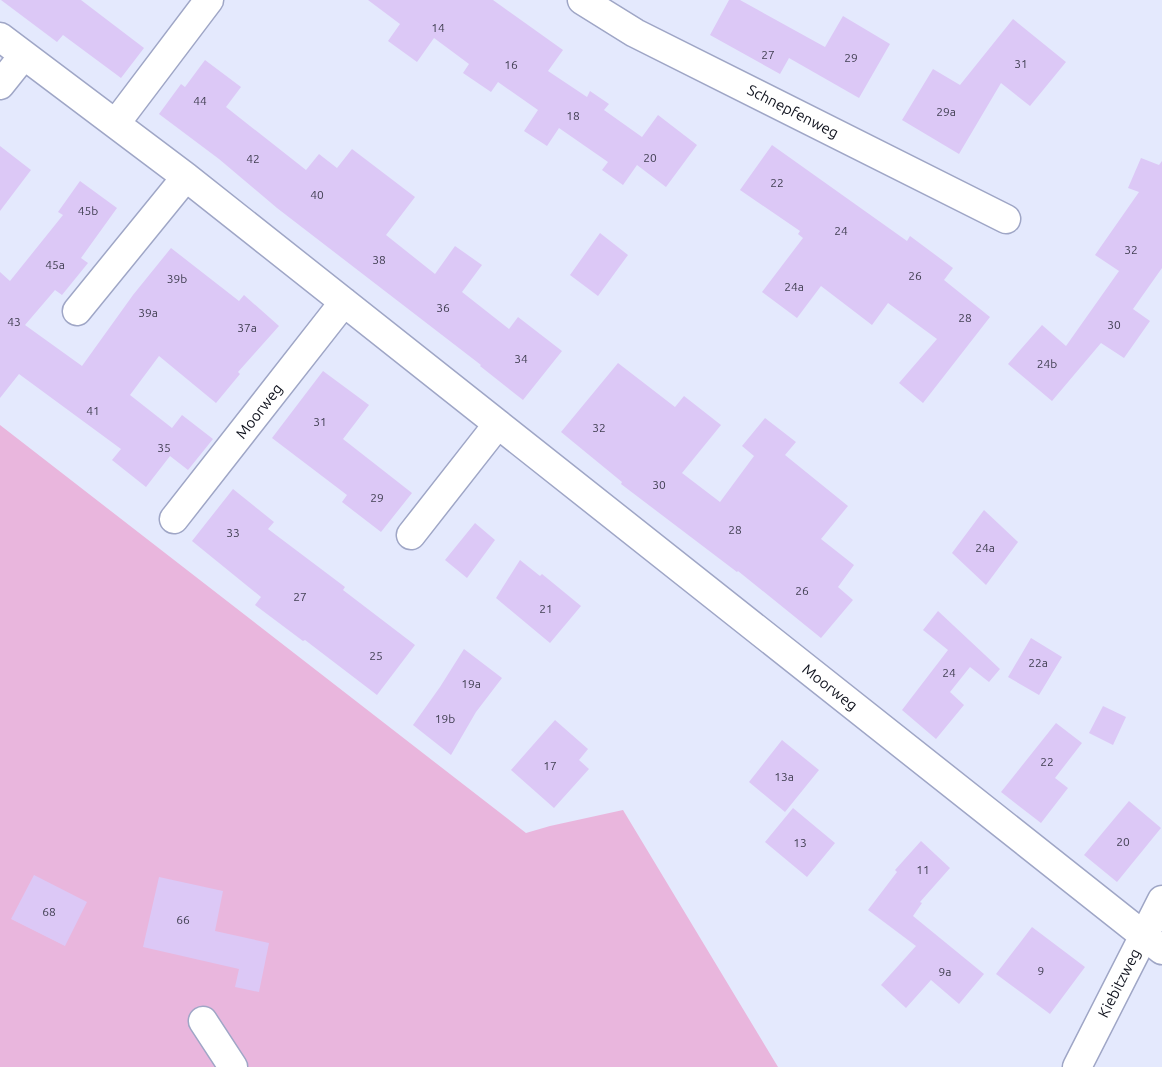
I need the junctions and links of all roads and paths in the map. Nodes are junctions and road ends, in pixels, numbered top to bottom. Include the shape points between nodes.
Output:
1 (209, 0) edge
2 (582, 0) edge
3 (0, 37) edge
4 (24, 55) junction
5 (0, 85) edge
6 (116, 123) junction
7 (186, 177) junction
8 (1006, 219) dead end
9 (345, 302) junction
10 (77, 311) dead end
11 (498, 424) junction
12 (174, 519) dead end
13 (411, 535) dead end
14 (1162, 900) edge
15 (1153, 943) edge
16 (203, 1021) dead end
17 (233, 1067) edge
18 (1077, 1067) edge

1 - 6 street
2 - 8 street, Schnepfenweg via 635,33
3 - 4 street, Moorweg
4 - 5 street
4 - 6 street, Moorweg
6 - 7 street, Moorweg
7 - 9 street, Moorweg
7 - 10 street
9 - 11 street, Moorweg
9 - 12 street, Moorweg
11 - 13 street
11 - 15 street, Moorweg
14 - 15 street, Kiebitzweg
15 - 18 street, Kiebitzweg
16 - 17 street

